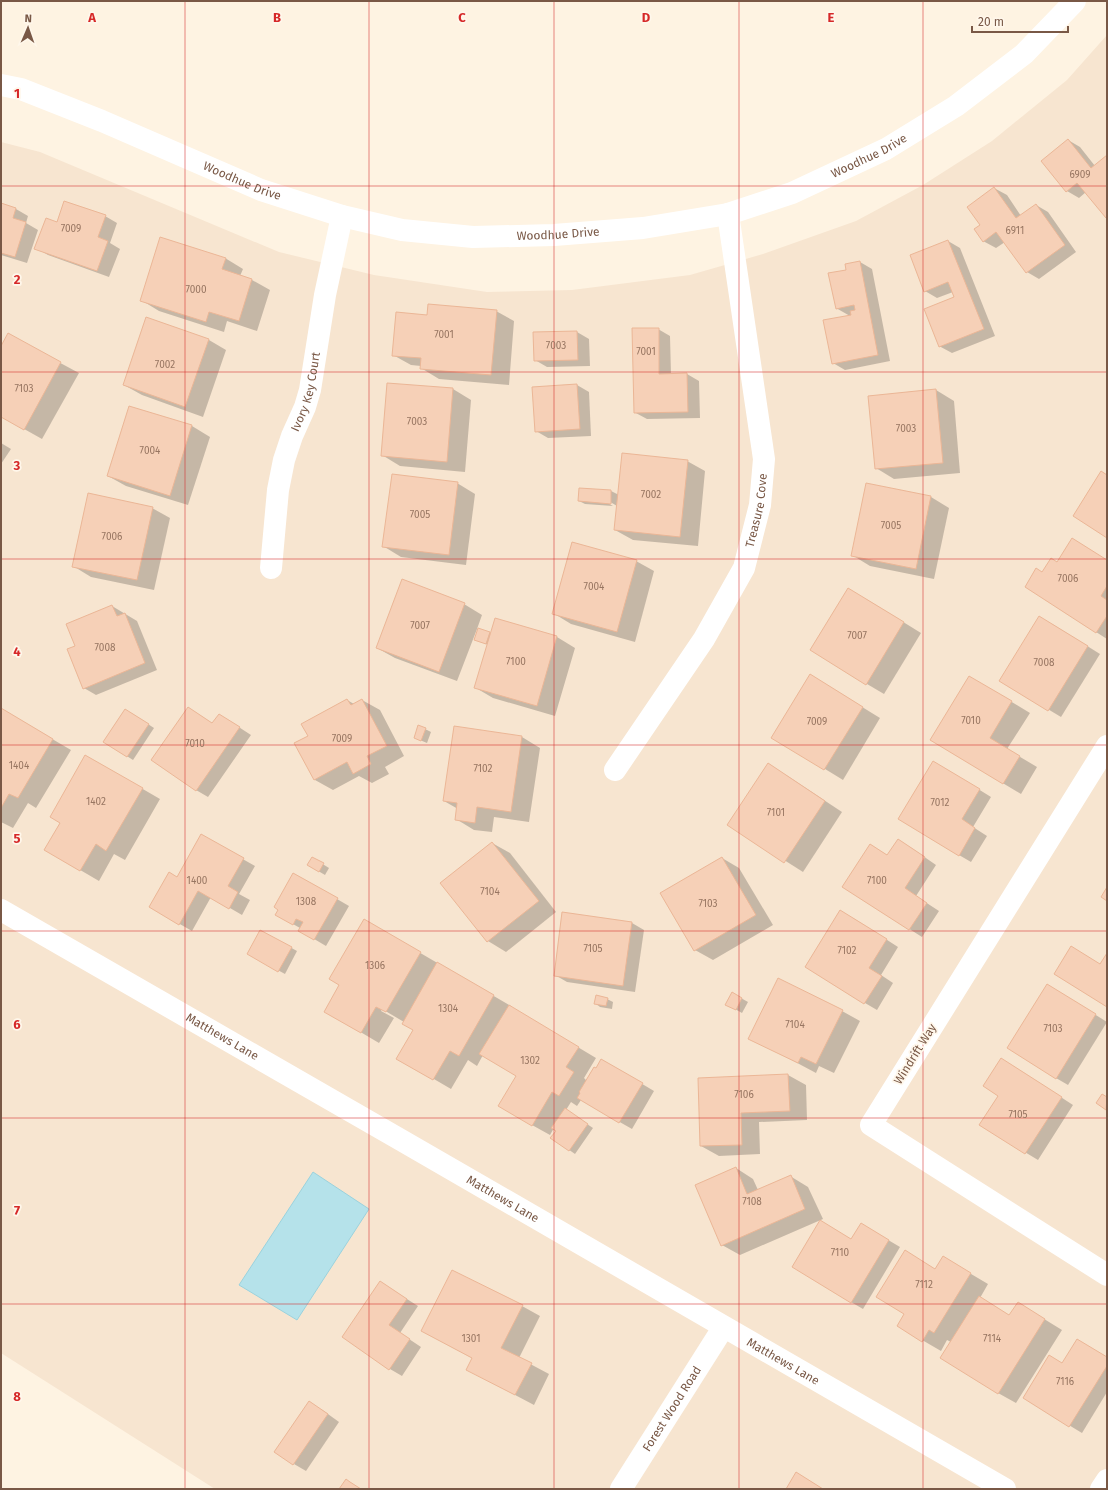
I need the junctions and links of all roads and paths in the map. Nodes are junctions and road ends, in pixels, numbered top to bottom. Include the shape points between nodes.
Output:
1 (1075, 1) edge
2 (1, 85) edge
3 (728, 214) junction
4 (342, 216) junction
5 (271, 568) dead end
6 (1107, 746) edge
7 (615, 770) dead end
8 (1, 910) edge
9 (1107, 1275) edge
10 (724, 1328) junction
11 (1107, 1480) edge
12 (621, 1489) edge
13 (1005, 1489) edge
14 (1101, 1489) edge

1 - 3 street, Woodhue Drive via 1024,54 956,106 886,149 792,193
2 - 4 street, Woodhue Drive via 21,89 102,121 261,190
3 - 4 street, Woodhue Drive via 643,228 554,235 473,237 402,230
3 - 7 street, Treasure Cove via 764,459 760,505 744,568 708,633
4 - 5 street, Ivory Key Court via 325,295 310,390 284,460 278,490
6 - 9 street, Windrift Way via 871,1125
8 - 10 street, Matthews Lane
10 - 12 street, Forest Wood Road
10 - 13 street, Matthews Lane
11 - 14 street

